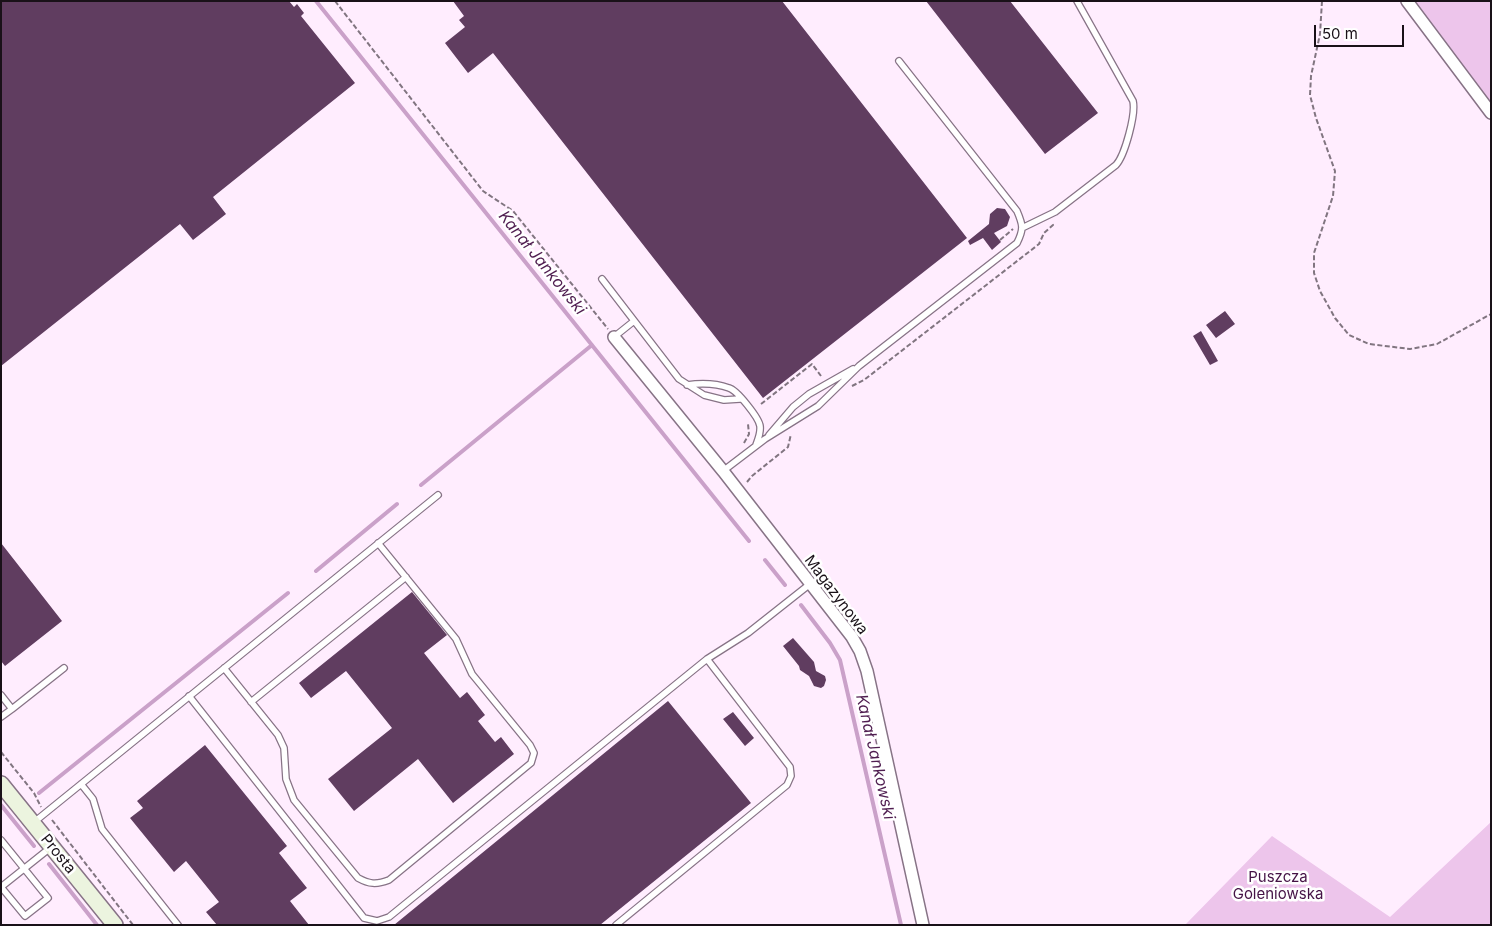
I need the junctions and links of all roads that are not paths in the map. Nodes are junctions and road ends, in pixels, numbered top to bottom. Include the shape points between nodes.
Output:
1 (1077, 1) edge
2 (1408, 1) edge
3 (899, 61) dead end
4 (1491, 113) edge
5 (1022, 225) junction
6 (602, 279) dead end
7 (634, 321) junction
8 (614, 337) joint
9 (859, 366) junction
10 (687, 385) junction
11 (740, 399) junction
12 (765, 439) junction
13 (755, 446) junction
14 (723, 471) junction
15 (438, 495) dead end
16 (378, 543) junction
17 (406, 577) junction
18 (810, 584) junction
19 (707, 659) junction
20 (64, 668) dead end
21 (224, 668) junction
22 (1, 695) edge
23 (189, 696) junction
24 (251, 702) junction
25 (12, 709) junction
26 (1, 717) edge
27 (1, 784) edge
28 (81, 784) junction
29 (33, 823) junction
30 (1, 840) edge
31 (52, 846) junction
32 (24, 869) junction
33 (1, 887) edge
34 (115, 925) edge
35 (178, 925) edge
36 (616, 925) edge
37 (923, 925) edge

1 - 5 lane via 1133,101 1134,113 1118,162 1047,217
2 - 4 street
3 - 5 lane via 1018,211
5 - 9 lane via 1017,243
6 - 7 lane
7 - 8 lane
7 - 10 lane
8 - 14 street, Magazynowa
9 - 12 lane via 818,406
9 - 12 lane via 809,394
10 - 11 lane via 704,395 724,400
10 - 11 lane via 702,383 731,388
11 - 13 lane via 758,421 760,428
12 - 13 lane
13 - 14 lane
14 - 18 street, Magazynowa
15 - 16 lane
16 - 17 lane
16 - 21 lane
17 - 24 lane
17 - 24 lane via 456,639 472,674 534,754 531,763 389,880 378,884 358,878 294,800 286,779 284,748 278,735
18 - 19 lane via 748,633
18 - 37 street, Magazynowa via 852,637 867,671
19 - 23 lane via 389,917 376,922 364,918
19 - 36 lane via 790,767 791,776 787,785
20 - 25 lane
21 - 23 lane
21 - 24 lane
22 - 25 lane
23 - 28 lane
25 - 26 lane
27 - 29 street, Prosta
28 - 29 lane
28 - 35 lane via 93,800 102,829
29 - 31 street, Prosta
30 - 32 lane
31 - 32 lane
31 - 34 street, Prosta
32 - 33 lane
32 - 33 lane via 48,898 25,916

